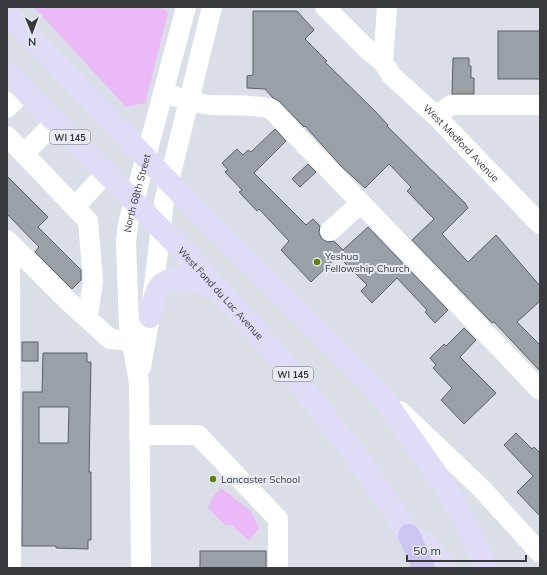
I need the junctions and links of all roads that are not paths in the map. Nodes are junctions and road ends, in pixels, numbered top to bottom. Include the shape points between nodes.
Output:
1 (186, 7) edge
2 (212, 7) edge
3 (325, 7) edge
4 (386, 7) edge
5 (7, 12) edge
6 (383, 62) junction
7 (7, 73) edge
8 (24, 91) junction
9 (163, 93) junction
10 (190, 100) junction
11 (540, 105) edge
12 (7, 108) edge
13 (436, 116) junction
14 (55, 122) junction
15 (7, 136) edge
16 (24, 154) junction
17 (146, 157) junction
18 (106, 174) junction
19 (169, 182) junction
20 (134, 202) junction
21 (361, 203) junction
22 (75, 207) junction
23 (540, 224) edge
24 (160, 227) junction
25 (330, 231) dead end
26 (9, 242) edge
27 (216, 287) junction
28 (84, 315) junction
29 (150, 317) junction
30 (139, 342) junction
31 (540, 390) edge
32 (380, 392) junction
33 (139, 435) junction
34 (409, 535) junction
35 (540, 553) edge
36 (278, 561) edge
37 (11, 568) edge
38 (140, 568) edge
39 (292, 568) edge
40 (424, 568) edge
41 (444, 568) edge
42 (487, 568) edge

1 - 9 street, North 68th Street
2 - 10 street, North 68th Street
3 - 6 street, West Medford Avenue
4 - 6 street
5 - 17 main road
6 - 13 street, West Medford Avenue via 392,76
7 - 8 main road, West Fond du Lac Avenue / WI 145
8 - 12 street
8 - 14 main road, West Fond du Lac Avenue / WI 145
9 - 10 street
9 - 17 street, North 68th Street
10 - 19 street, North 68th Street
10 - 21 street via 211,105 261,106 271,109
11 - 13 street via 451,105
13 - 23 street, West Medford Avenue
14 - 16 street
14 - 18 main road, West Fond du Lac Avenue / WI 145
15 - 16 street
16 - 22 street
17 - 19 main road
17 - 20 street, North 68th Street
18 - 20 main road, West Fond du Lac Avenue / WI 145
18 - 22 street
19 - 24 street, North 68th Street
19 - 32 main road
20 - 24 main road, West Fond du Lac Avenue / WI 145
20 - 30 street, North 68th Street via 126,242 129,325
21 - 25 street
21 - 31 street
22 - 28 street via 88,221 93,281 89,308
24 - 27 main road, West Fond du Lac Avenue / WI 145
24 - 29 street, North 68th Street
26 - 28 street
26 - 37 street
27 - 29 main road via 182,279 163,283 154,297
27 - 34 main road, West Fond du Lac Avenue / WI 145 via 314,400
28 - 30 street via 110,339
29 - 30 street, North 68th Street
30 - 33 street, North 68th Street
32 - 35 street via 482,489
32 - 42 main road via 441,480
33 - 36 street via 198,436 278,519
33 - 38 street, North 68th Street
34 - 40 highway, WI 145
34 - 41 main road via 436,555
36 - 39 street

